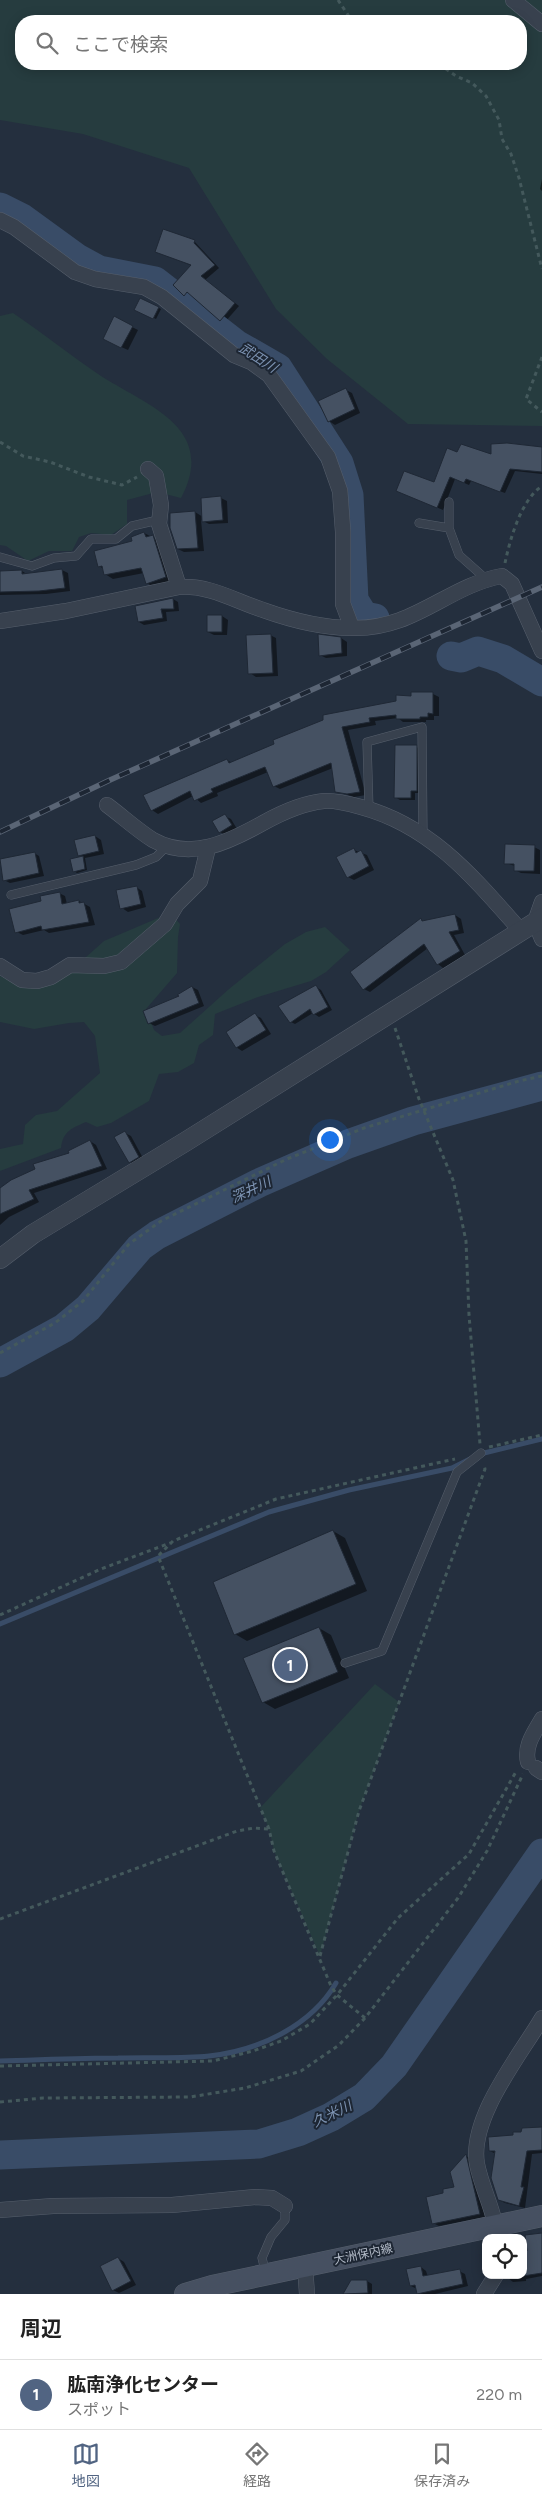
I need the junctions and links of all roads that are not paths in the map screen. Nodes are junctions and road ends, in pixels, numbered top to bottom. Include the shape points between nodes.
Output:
1 (512, 0) edge
2 (542, 24) edge
3 (0, 220) edge
4 (148, 469) road end
5 (449, 502) dead end
6 (158, 520) junction
7 (419, 523) dead end
8 (449, 528) junction
9 (0, 557) edge
10 (486, 579) junction
11 (179, 587) junction
12 (0, 620) edge
13 (352, 628) junction
14 (542, 651) edge
15 (107, 805) dead end
16 (368, 809) junction
17 (423, 835) junction
18 (168, 845) junction
19 (208, 848) junction
20 (11, 895) dead end
21 (542, 902) edge
22 (535, 928) edge
23 (0, 966) edge
24 (0, 1259) edge
25 (481, 1453) road end
26 (345, 1663) dead end
27 (542, 1719) edge
28 (535, 1768) edge
29 (542, 2018) edge
30 (285, 2206) joint
31 (0, 2210) edge
32 (542, 2216) edge
33 (497, 2232) edge
34 (305, 2266) junction
35 (266, 2274) junction
36 (493, 2279) edge
37 (236, 2287) edge
38 (185, 2294) edge
39 (307, 2294) edge
40 (484, 2294) edge

1 - 2 street
3 - 13 street via 75,272 95,279 144,287 162,297 234,355 269,374 328,458 340,491 343,604
4 - 6 street via 156,476 159,489 161,505
5 - 8 lane
6 - 9 lane via 132,526 116,539 92,539 76,556 54,558 32,566
6 - 11 street
7 - 8 lane
8 - 10 lane via 459,555
10 - 13 street via 405,620 379,627
10 - 14 street via 502,576 512,584
11 - 12 street via 66,611
11 - 13 street via 195,586 218,592 263,611 312,624
15 - 18 street via 154,840
16 - 17 street via 389,814
16 - 17 lane via 366,742 422,727
16 - 19 street via 324,801 284,811 223,844
17 - 22 street
18 - 19 street via 198,850
18 - 20 lane via 156,857 136,865
19 - 23 street via 200,881 178,904 165,924 121,962 104,966 70,965 51,977 37,981 22,980
21 - 22 street
22 - 24 street via 33,1234
25 - 26 lane via 457,1472 382,1650
27 - 28 street via 526,1754
29 - 33 street via 495,2094 482,2119 475,2144 477,2165
30 - 31 street via 272,2198 255,2197 172,2205
30 - 35 lane via 285,2220 271,2237 262,2258
32 - 33 main road, 大洲保内線
33 - 34 main road, 大洲保内線
34 - 35 main road, 大洲保内線
34 - 39 street
35 - 37 main road, 大洲保内線
36 - 40 street
37 - 38 main road, 大洲保内線

